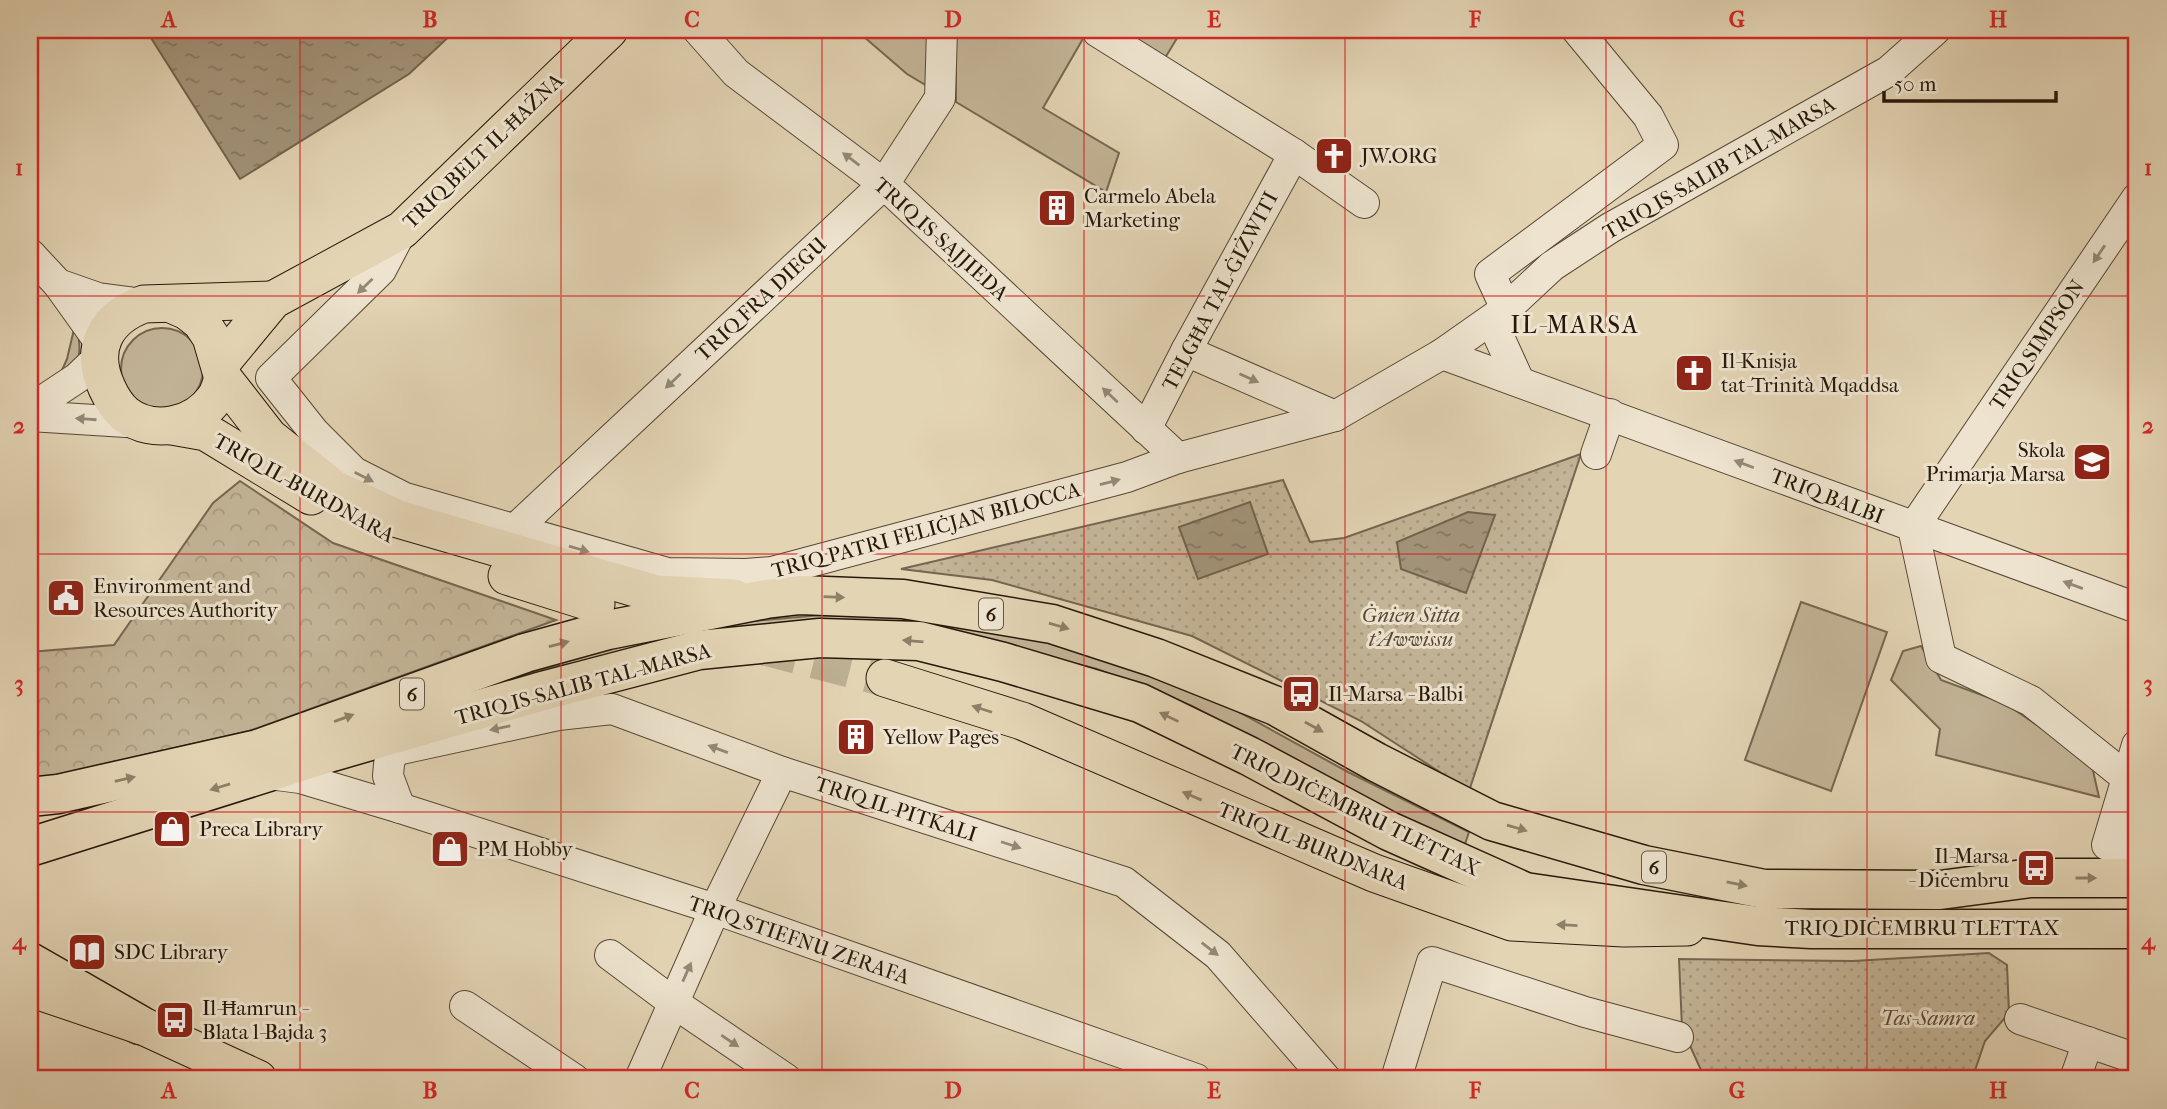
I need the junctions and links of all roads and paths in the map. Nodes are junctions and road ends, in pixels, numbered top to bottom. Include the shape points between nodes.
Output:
1 (609, 30) edge
2 (698, 30) edge
3 (942, 30) edge
4 (1577, 30) edge
5 (1935, 30) edge
6 (1098, 32) dead end
7 (1294, 154) junction
8 (884, 184) junction
9 (2137, 198) edge
10 (1364, 203) dead end
11 (402, 230) junction
12 (30, 254) edge
13 (58, 284) junction
14 (273, 300) junction
15 (158, 304) junction
16 (1504, 311) junction
17 (99, 351) junction
18 (1186, 351) junction
19 (1442, 354) junction
20 (222, 371) junction
21 (1518, 381) junction
22 (30, 410) edge
23 (1610, 414) junction
24 (30, 416) edge
25 (1335, 416) junction
26 (157, 424) junction
27 (1146, 429) junction
28 (1596, 454) dead end
29 (1178, 458) junction
30 (1913, 528) junction
31 (513, 530) junction
32 (766, 599) junction
33 (596, 604) dead end
34 (2137, 608) edge
35 (1003, 662) joint
36 (885, 678) tunnel mouth
37 (1207, 679) joint
38 (395, 742) junction
39 (2137, 746) edge
40 (782, 772) junction
41 (265, 774) junction
42 (2127, 778) junction
43 (44, 795) edge
44 (400, 808) junction
45 (30, 846) edge
46 (2137, 846) edge
47 (2137, 878) edge
48 (715, 909) junction
49 (1758, 926) junction
50 (2137, 929) edge
51 (610, 955) dead end
52 (30, 962) edge
53 (30, 979) edge
54 (30, 988) edge
55 (71, 1001) junction
56 (674, 1003) junction
57 (465, 1006) dead end
58 (2020, 1019) dead end
59 (140, 1025) junction
60 (1678, 1037) dead end
61 (2088, 1042) junction
62 (2137, 1059) edge
63 (1123, 1069) edge
64 (258, 1079) edge
65 (574, 1079) edge
66 (640, 1079) edge
67 (786, 1079) edge
68 (1196, 1079) edge
69 (1326, 1079) edge
70 (1396, 1079) edge
71 (2075, 1079) edge

1 - 11 main road, TRIQ BELT IL-ĦAŻNA
8 -> 2 street, TRIQ IS-SAJJIEDA via 736,73
3 - 8 street, TRIQ FRA DIEGU via 940,98
4 - 16 street via 1648,116 1663,145 1490,274
5 - 16 street, TRIQ IS-SALIB TAL-MARSA via 1889,71 1552,266
6 - 7 street
7 - 10 street
7 - 18 street, TELGĦA TAL-ĠIŻWITI
27 -> 8 street, TRIQ IS-SAJJIEDA
8 -> 31 street, TRIQ FRA DIEGU
9 -> 30 street, TRIQ SIMPSON
11 - 14 main road, TRIQ BELT IL-ĦAŻNA
11 -> 31 street, TRIQ PATRI FELIĊJAN BILOCCA via 381,270 271,378 314,432 354,472 405,498
12 - 13 street
13 - 15 street via 97,298
13 - 17 street
14 - 15 main road
14 - 20 main road
15 - 17 main road via 130,309 117,318
15 - 20 main road via 187,311 201,322
16 - 19 street, TRIQ PATRI FELIĊJAN BILOCCA
16 - 21 street via 1499,337
17 - 22 street via 77,378
17 - 26 main road via 112,399 125,414
18 -> 25 street
18 - 27 street, TELGĦA TAL-ĠIŻWITI
19 - 21 street, TRIQ BALBI
19 - 25 street, TRIQ PATRI FELIĊJAN BILOCCA
20 - 26 main road via 217,396 202,413
20 - 32 main road via 269,437 334,489 398,519 656,594
21 - 23 street, TRIQ BALBI
23 - 28 street
30 -> 23 street, TRIQ BALBI
26 -> 24 street
25 - 29 street, TRIQ PATRI FELIĊJAN BILOCCA
26 - 33 main road, TRIQ IL-BURDNARA via 206,432 392,540
27 - 29 street, TRIQ IS-SAJJIEDA
31 -> 29 street, TRIQ PATRI FELIĊJAN BILOCCA via 667,573 772,572 1127,477
34 -> 30 street, TRIQ BALBI
30 - 42 street via 1941,658 2031,701
32 -> 37 highway, TRIQ IS-SALIB TAL-MARSA / 6 via 800,595 903,599 1052,624 1156,657
43 -> 32 highway, TRIQ IS-SALIB TAL-MARSA / 6 via 258,749 525,653 608,630
35 -> 38 highway, TRIQ IS-SALIB TAL-MARSA / 6 via 919,640 820,638 699,650 539,692
49 -> 35 highway, TRIQ DIĊEMBRU TLETTAX / 6 via 1525,892 1389,831 1140,703
49 -> 36 main road, TRIQ IL-BURDNARA via 1624,928 1512,922 1374,873 1022,721
37 -> 47 highway, TRIQ DIĊEMBRU TLETTAX / 6 via 1276,706 1492,821 1644,865 1764,889 1940,890 2031,878
40 -> 38 street, TRIQ IL-PITKALI via 612,709
38 - 41 highway, TRIQ IS-SALIB TAL-MARSA / 6 via 332,752
38 - 44 street via 388,776
39 - 42 street
40 - 48 street
40 -> 69 street, TRIQ IL-PITKALI via 1124,881 1218,955
41 - 44 street, TRIQ STIEFNU ZERAFA via 300,778
41 -> 45 highway, 6
42 - 46 street via 2107,845
44 - 48 street, TRIQ STIEFNU ZERAFA
56 -> 48 street
48 - 63 street, TRIQ STIEFNU ZERAFA
49 - 50 highway, TRIQ DIĊEMBRU TLETTAX / 6
51 - 56 street
52 - 59 highway
53 - 55 highway
54 - 55 main road
55 - 59 main road
56 - 66 street
56 -> 67 street
57 - 65 street
58 - 61 street
59 - 64 main road
60 - 70 street via 1432,962
61 - 62 street
61 - 71 street
63 - 68 street, TRIQ STIEFNU ZERAFA

